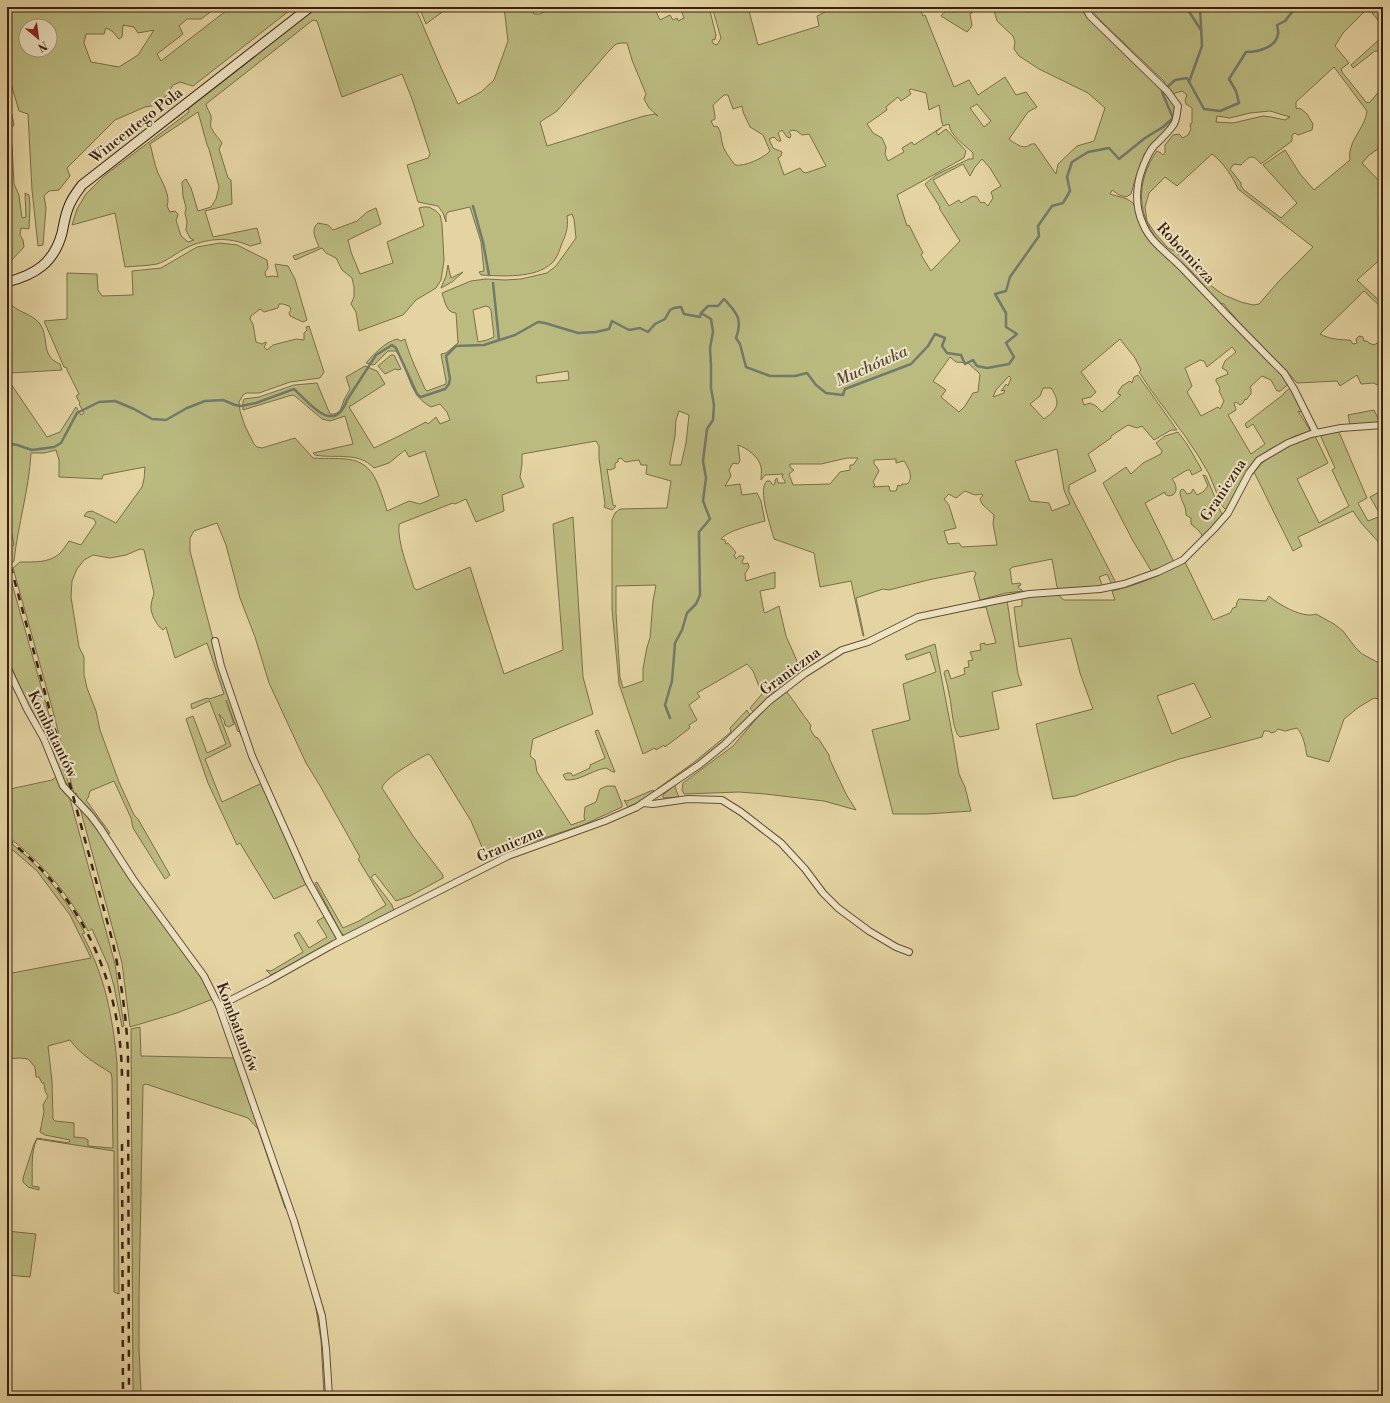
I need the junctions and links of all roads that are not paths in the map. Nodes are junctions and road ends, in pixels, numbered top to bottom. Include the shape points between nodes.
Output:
1 (310, 7) edge
2 (1085, 7) edge
3 (7, 282) edge
4 (1383, 426) edge
5 (1316, 434) junction
6 (215, 641) dead end
7 (7, 667) edge
8 (643, 803) junction
9 (341, 940) junction
10 (909, 952) dead end
11 (219, 1006) junction
12 (329, 1396) edge

1 - 3 street, Wincentego Pola via 82,185 69,206 59,242 48,262 30,274
2 - 5 street, Robotnicza via 1090,16 1168,92 1178,106 1175,123 1150,152 1138,184 1137,207 1143,224 1162,250 1184,269 1284,373
4 - 5 street, Graniczna via 1342,428
5 - 8 street, Graniczna via 1288,442 1259,460 1248,473 1228,513 1183,560 1124,584 1100,589 1030,594 918,617 868,642 842,650 804,674 769,701 725,744 699,765
6 - 9 street via 252,756 308,881
7 - 11 street, Kombatantów via 44,739 63,786 96,822 133,879 204,976
8 - 9 street, Graniczna via 605,821 508,856
8 - 10 street via 688,799 722,800 781,844 838,908 869,931
9 - 11 street, Graniczna
11 - 12 street, Kombatantów via 294,1221 322,1316

